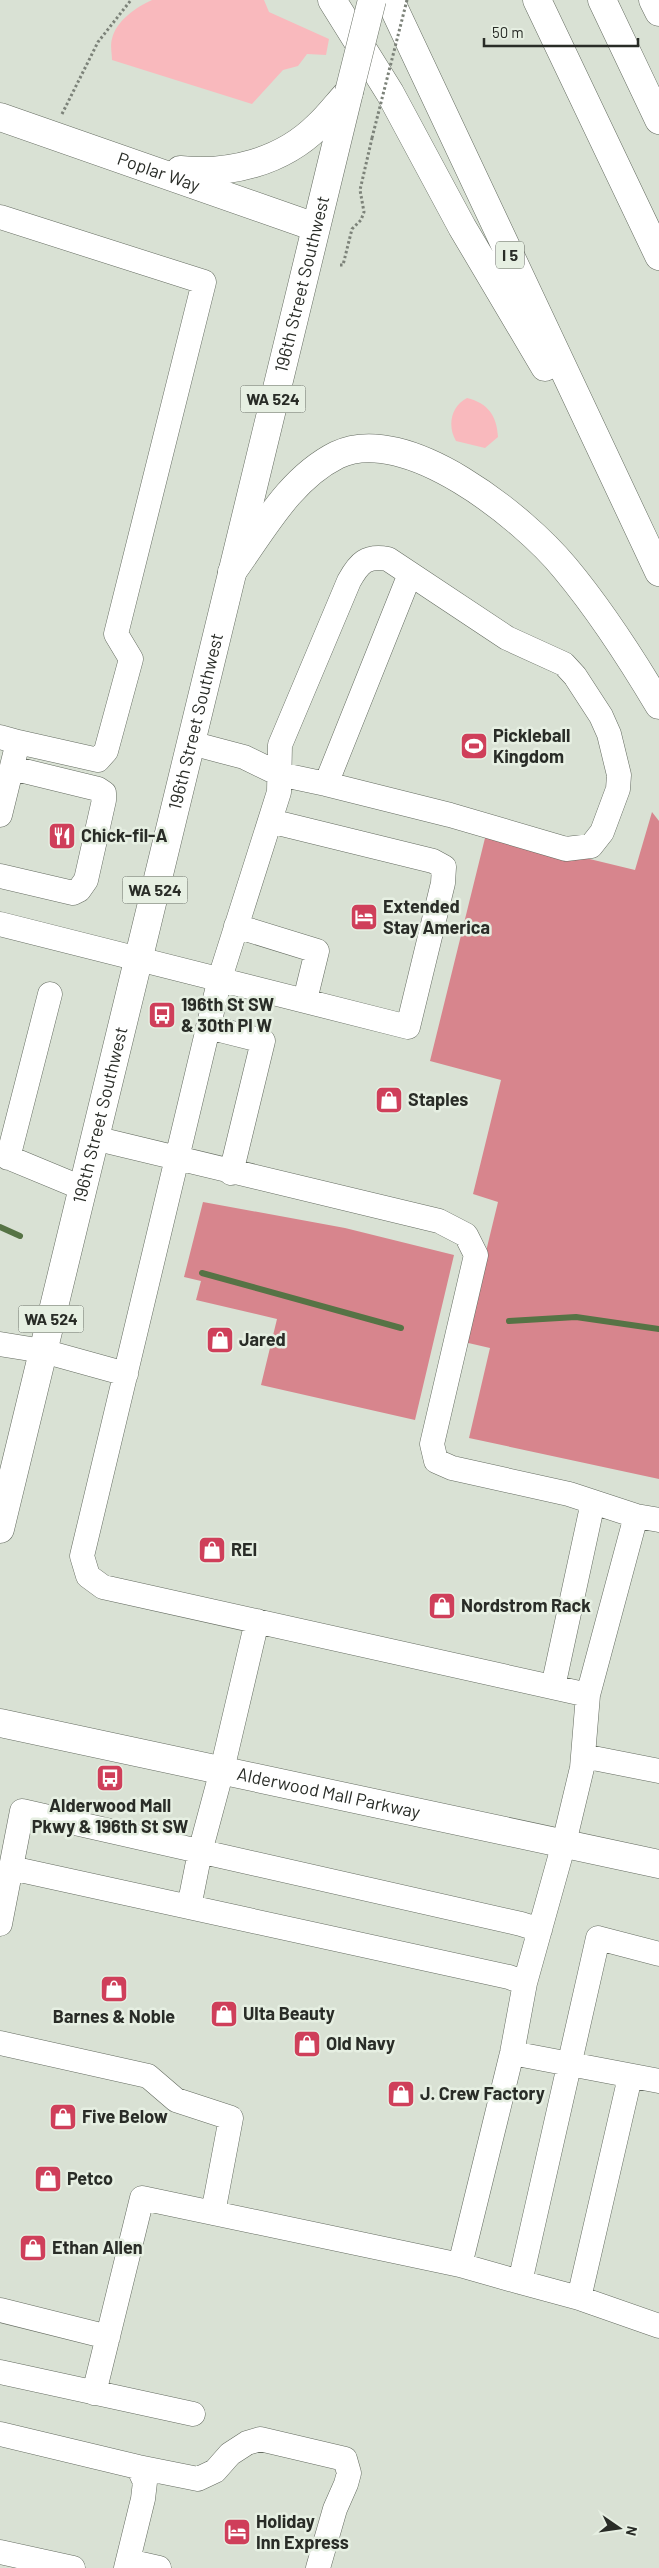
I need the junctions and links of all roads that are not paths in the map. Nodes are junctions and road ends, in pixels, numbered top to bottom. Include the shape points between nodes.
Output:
1 (332, 0) edge
2 (372, 0) edge
3 (390, 0) edge
4 (537, 0) edge
5 (602, 0) edge
6 (653, 0) edge
7 (659, 12) edge
8 (349, 92) junction
9 (0, 117) edge
10 (659, 120) edge
11 (150, 168) junction
12 (0, 217) edge
13 (315, 227) junction
14 (659, 256) edge
15 (630, 511) junction
16 (232, 572) junction
17 (659, 572) edge
18 (410, 574) junction
19 (659, 705) edge
20 (9, 739) edge
21 (191, 743) junction
22 (12, 768) junction
23 (279, 774) junction
24 (326, 784) junction
25 (1, 805) edge
26 (270, 820) junction
27 (0, 876) edge
28 (0, 924) edge
29 (236, 926) junction
30 (137, 960) junction
31 (220, 978) junction
32 (50, 994) dead end
33 (305, 1000) junction
34 (208, 1027) junction
35 (94, 1138) junction
36 (4, 1156) edge
37 (178, 1160) junction
38 (232, 1172) junction
39 (82, 1188) junction
40 (0, 1344) edge
41 (43, 1351) junction
42 (126, 1374) junction
43 (592, 1502) junction
44 (636, 1516) junction
45 (659, 1520) edge
46 (0, 1529) edge
47 (257, 1621) junction
48 (553, 1687) junction
49 (588, 1695) junction
50 (0, 1723) edge
51 (583, 1756) junction
52 (222, 1770) junction
53 (659, 1771) edge
54 (564, 1843) junction
55 (200, 1852) junction
56 (659, 1864) edge
57 (11, 1868) junction
58 (189, 1908) junction
59 (0, 1924) edge
60 (540, 1930) junction
61 (659, 1954) edge
62 (525, 1982) junction
63 (0, 2042) edge
64 (512, 2053) junction
65 (571, 2063) junction
66 (630, 2076) junction
67 (659, 2081) edge
68 (213, 2213) junction
69 (460, 2265) junction
70 (520, 2282) junction
71 (579, 2298) junction
72 (0, 2310) edge
73 (659, 2326) edge
74 (108, 2337) junction
75 (0, 2372) edge
76 (94, 2393) junction
77 (193, 2414) dead end
78 (0, 2434) edge
79 (138, 2467) junction
80 (0, 2552) edge
81 (127, 2565) edge
82 (73, 2568) edge
83 (159, 2568) edge
84 (318, 2568) edge

1 - 15 main road via 390,93 462,227
2 - 8 main road, 196th Street Southwest / WA 524, bridge
3 - 15 main road, I 5
4 - 14 main road
5 - 10 main road
6 - 7 main road
8 - 11 main road via 317,127 286,150 240,168 206,173
8 - 13 main road, 196th Street Southwest / WA 524
9 - 11 main road, Poplar Way
11 - 13 main road, Poplar Way
12 - 20 lane via 204,282 116,634 131,659 106,751 98,760
13 - 16 main road, 196th Street Southwest / WA 524
15 - 17 main road, I 5
16 - 19 main road via 294,487 315,467 339,454 363,449 412,455 466,483 540,541 602,617
16 - 21 main road, 196th Street Southwest / WA 524
18 - 23 lane via 388,559 374,557 358,566 280,745
18 - 24 lane
18 - 24 lane via 507,638 564,664 575,676 601,716 614,750 619,775 611,811 602,832 590,846 566,850 450,815
20 - 22 lane
21 - 23 lane via 244,758
21 - 30 main road, 196th Street Southwest / WA 524
22 - 25 lane
22 - 27 lane via 98,789 104,793 104,800 86,880 80,890 73,893
23 - 24 lane
23 - 26 lane via 279,792
26 - 29 lane
26 - 33 lane via 433,861 444,867 443,883 408,1026
28 - 30 lane
29 - 31 lane
29 - 33 lane via 317,951
30 - 31 lane
30 - 35 main road, 196th Street Southwest / WA 524
31 - 33 lane
31 - 34 lane
32 - 36 lane
34 - 37 lane
34 - 38 lane via 263,1042
35 - 37 lane
35 - 39 main road, 196th Street Southwest / WA 524
36 - 39 lane
37 - 38 lane
37 - 42 lane
38 - 43 lane via 439,1221 466,1235 476,1255 432,1444 436,1461 452,1468
39 - 41 main road, 196th Street Southwest / WA 524
40 - 41 lane
41 - 42 lane
41 - 46 main road, 196th Street Southwest / WA 524
42 - 47 lane via 82,1556 88,1576 103,1587
43 - 44 lane
43 - 48 lane
44 - 45 lane
44 - 49 lane
47 - 48 lane
47 - 52 lane
48 - 49 lane
49 - 51 lane
50 - 52 main road, Alderwood Mall Parkway
51 - 53 lane
51 - 54 lane
52 - 54 main road, Alderwood Mall Parkway
52 - 55 lane
54 - 56 main road, Alderwood Mall Parkway
54 - 60 lane
55 - 57 lane via 22,1811
55 - 58 lane
55 - 60 lane
57 - 58 lane
57 - 59 lane
58 - 62 lane
60 - 62 lane
61 - 65 lane via 598,1938
62 - 64 lane
63 - 68 lane via 148,2076 176,2100 231,2118
64 - 65 lane
64 - 69 lane
65 - 66 lane
65 - 70 lane
66 - 67 lane
66 - 71 lane
68 - 69 lane
68 - 74 lane via 142,2198
69 - 70 lane
70 - 71 lane
71 - 73 lane
72 - 74 lane
74 - 76 lane
75 - 76 lane
76 - 77 lane
78 - 79 lane
79 - 81 lane via 145,2482
79 - 84 lane via 198,2479 215,2471 230,2454 260,2439 345,2459 349,2473
80 - 82 lane
81 - 83 lane

